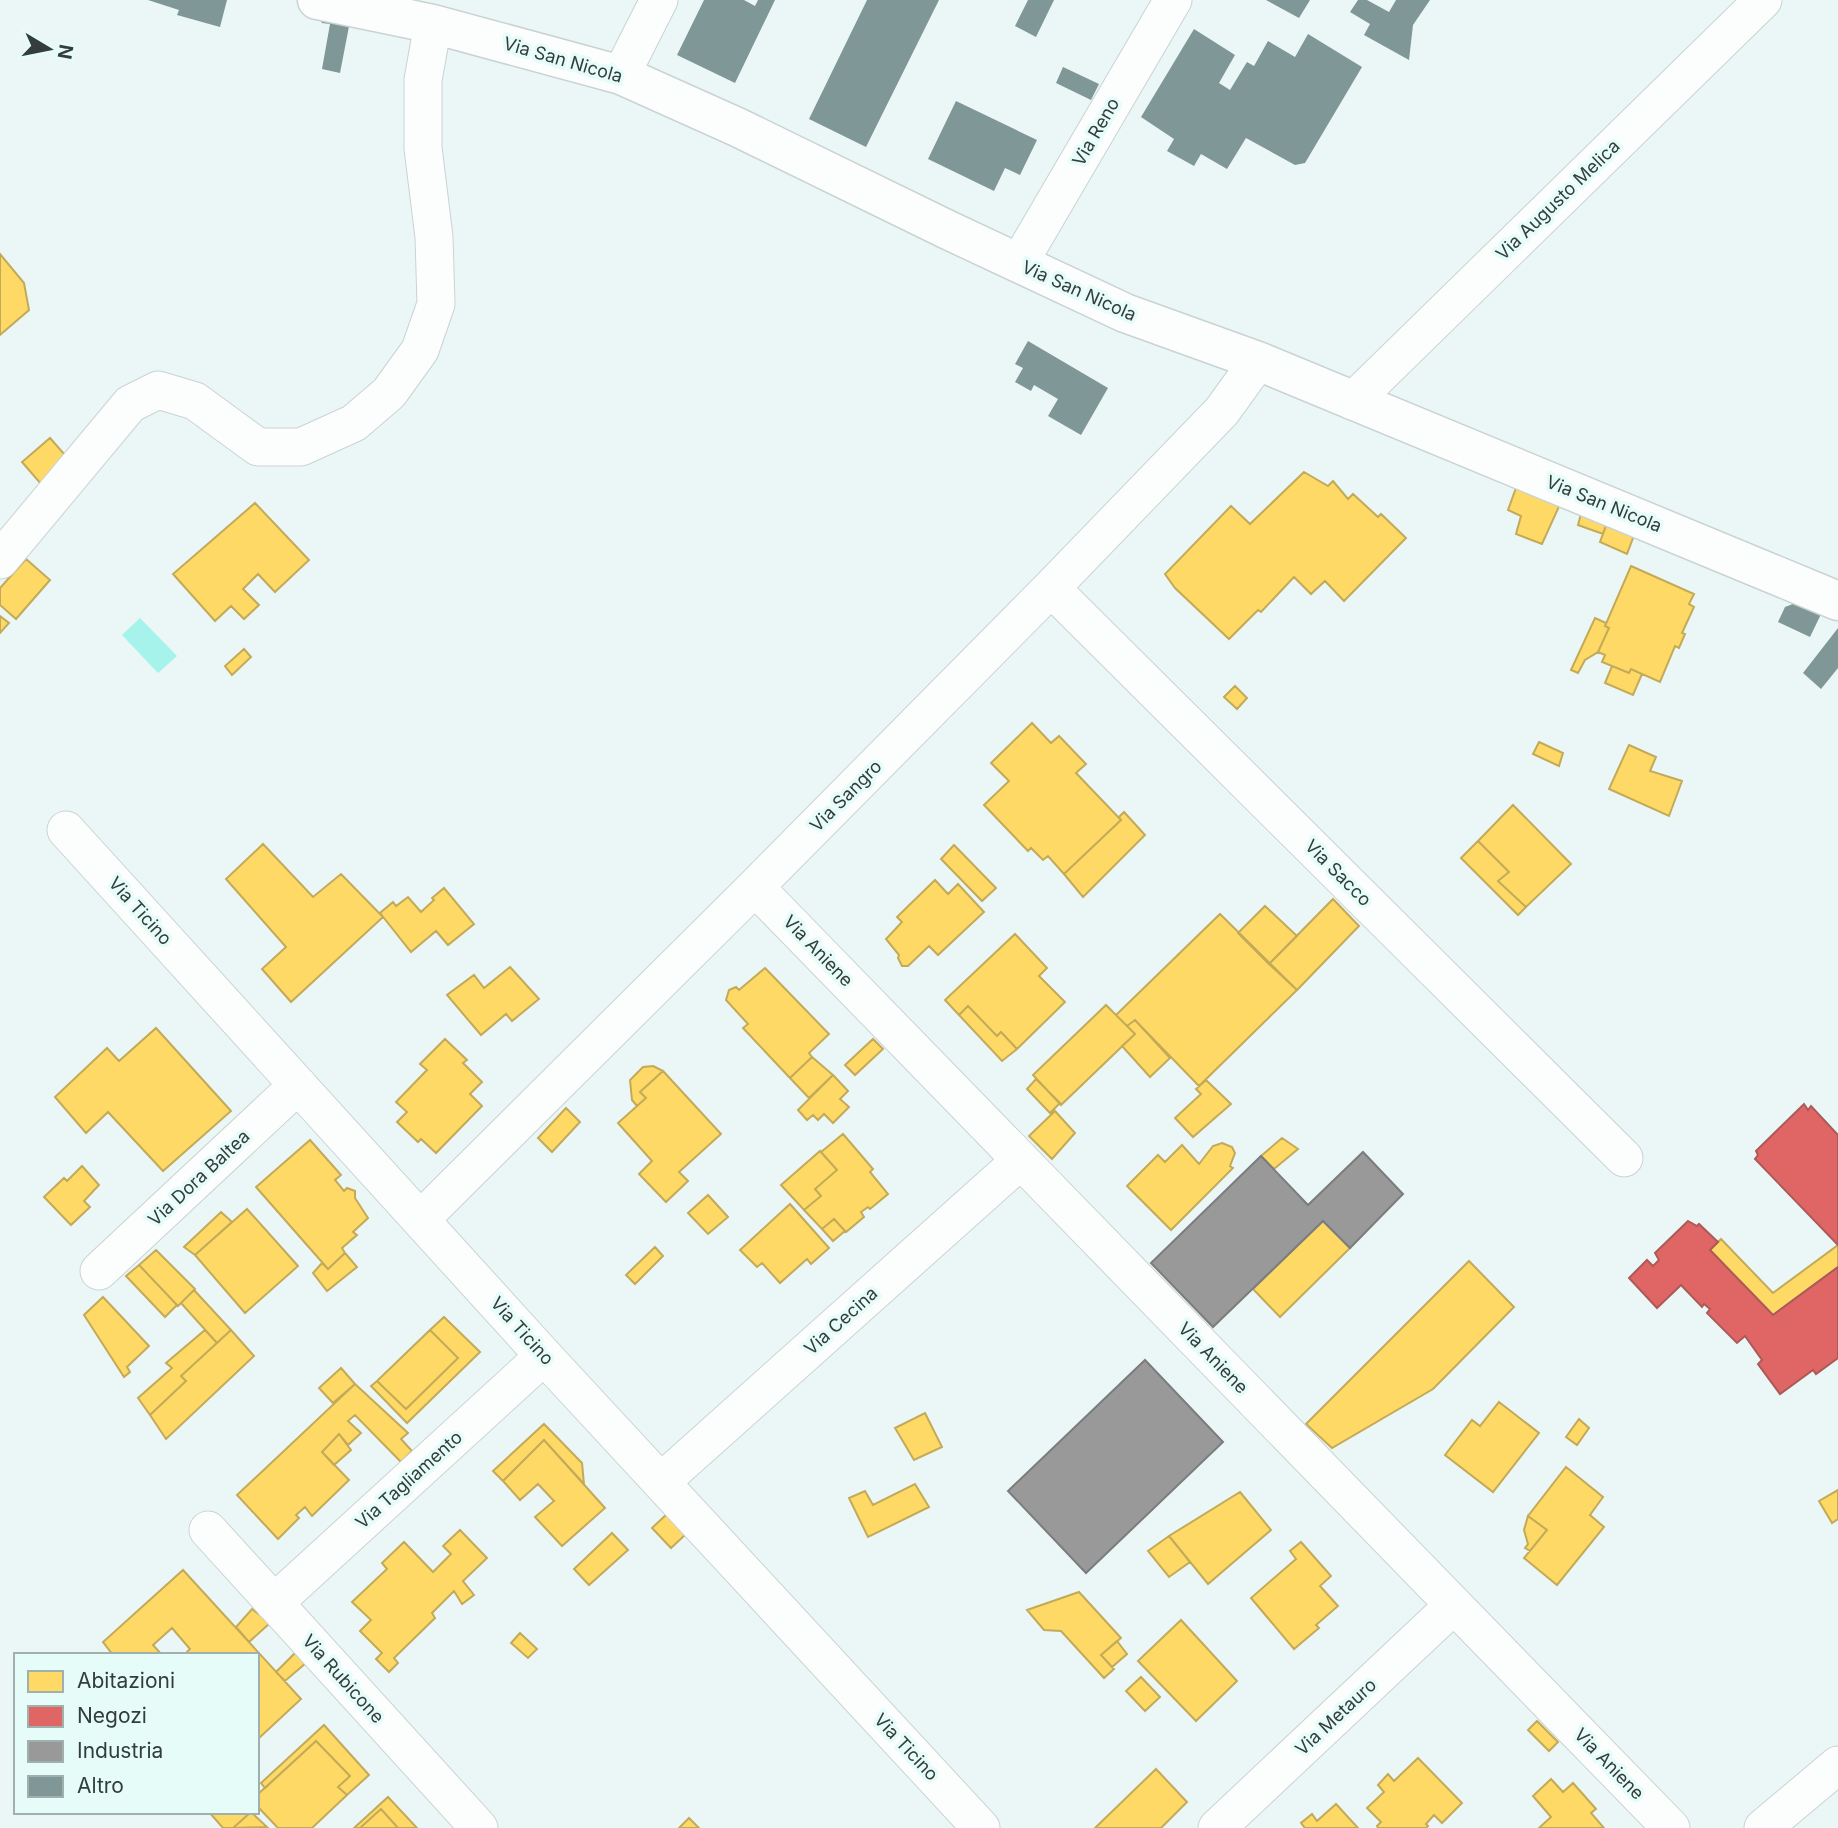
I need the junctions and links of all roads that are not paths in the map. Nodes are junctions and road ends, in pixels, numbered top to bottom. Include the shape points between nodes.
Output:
1 (317, 0) edge
2 (659, 0) edge
3 (1173, 0) edge
4 (1763, 0) edge
5 (433, 24) junction
6 (621, 75) junction
7 (1019, 264) junction
8 (1258, 361) junction
9 (1353, 401) junction
10 (0, 560) edge
11 (1051, 588) junction
12 (1838, 601) edge
13 (66, 830) dead end
14 (755, 887) junction
15 (299, 1084) junction
16 (1624, 1158) dead end
17 (1021, 1160) junction
18 (421, 1219) junction
19 (99, 1271) dead end
20 (544, 1356) junction
21 (661, 1482) junction
22 (208, 1530) dead end
23 (274, 1603) junction
24 (1454, 1605) junction
25 (1838, 1765) edge
26 (479, 1828) edge
27 (981, 1828) edge
28 (1217, 1828) edge
29 (1671, 1828) edge
30 (1763, 1828) edge

1 - 5 street, Via San Nicola
2 - 6 street
3 - 7 street, Via Reno
4 - 9 street, Via Augusto Melica
5 - 6 street, Via San Nicola
5 - 10 street via 423,80 423,148 434,237 436,304 420,350 389,393 354,423 301,447 258,447 195,401 158,390 131,404
6 - 7 street, Via San Nicola
7 - 8 street, Via San Nicola via 1125,313
8 - 9 street, Via San Nicola
8 - 11 street, Via Sangro via 1222,411
9 - 12 street, Via San Nicola
11 - 14 street, Via Sangro
11 - 16 street, Via Sacco
13 - 15 street, Via Ticino
14 - 17 street, Via Aniene
14 - 18 street, Via Sangro
15 - 18 street, Via Ticino
15 - 19 street, Via Dora Baltea
17 - 21 street, Via Cecina
17 - 24 street, Via Aniene
18 - 20 street, Via Ticino
20 - 21 street, Via Ticino
20 - 23 street, Via Tagliamento
21 - 27 street, Via Ticino
22 - 23 street, Via Rubicone
23 - 26 street, Via Rubicone
24 - 28 street, Via Metauro
24 - 29 street, Via Aniene
25 - 30 street

